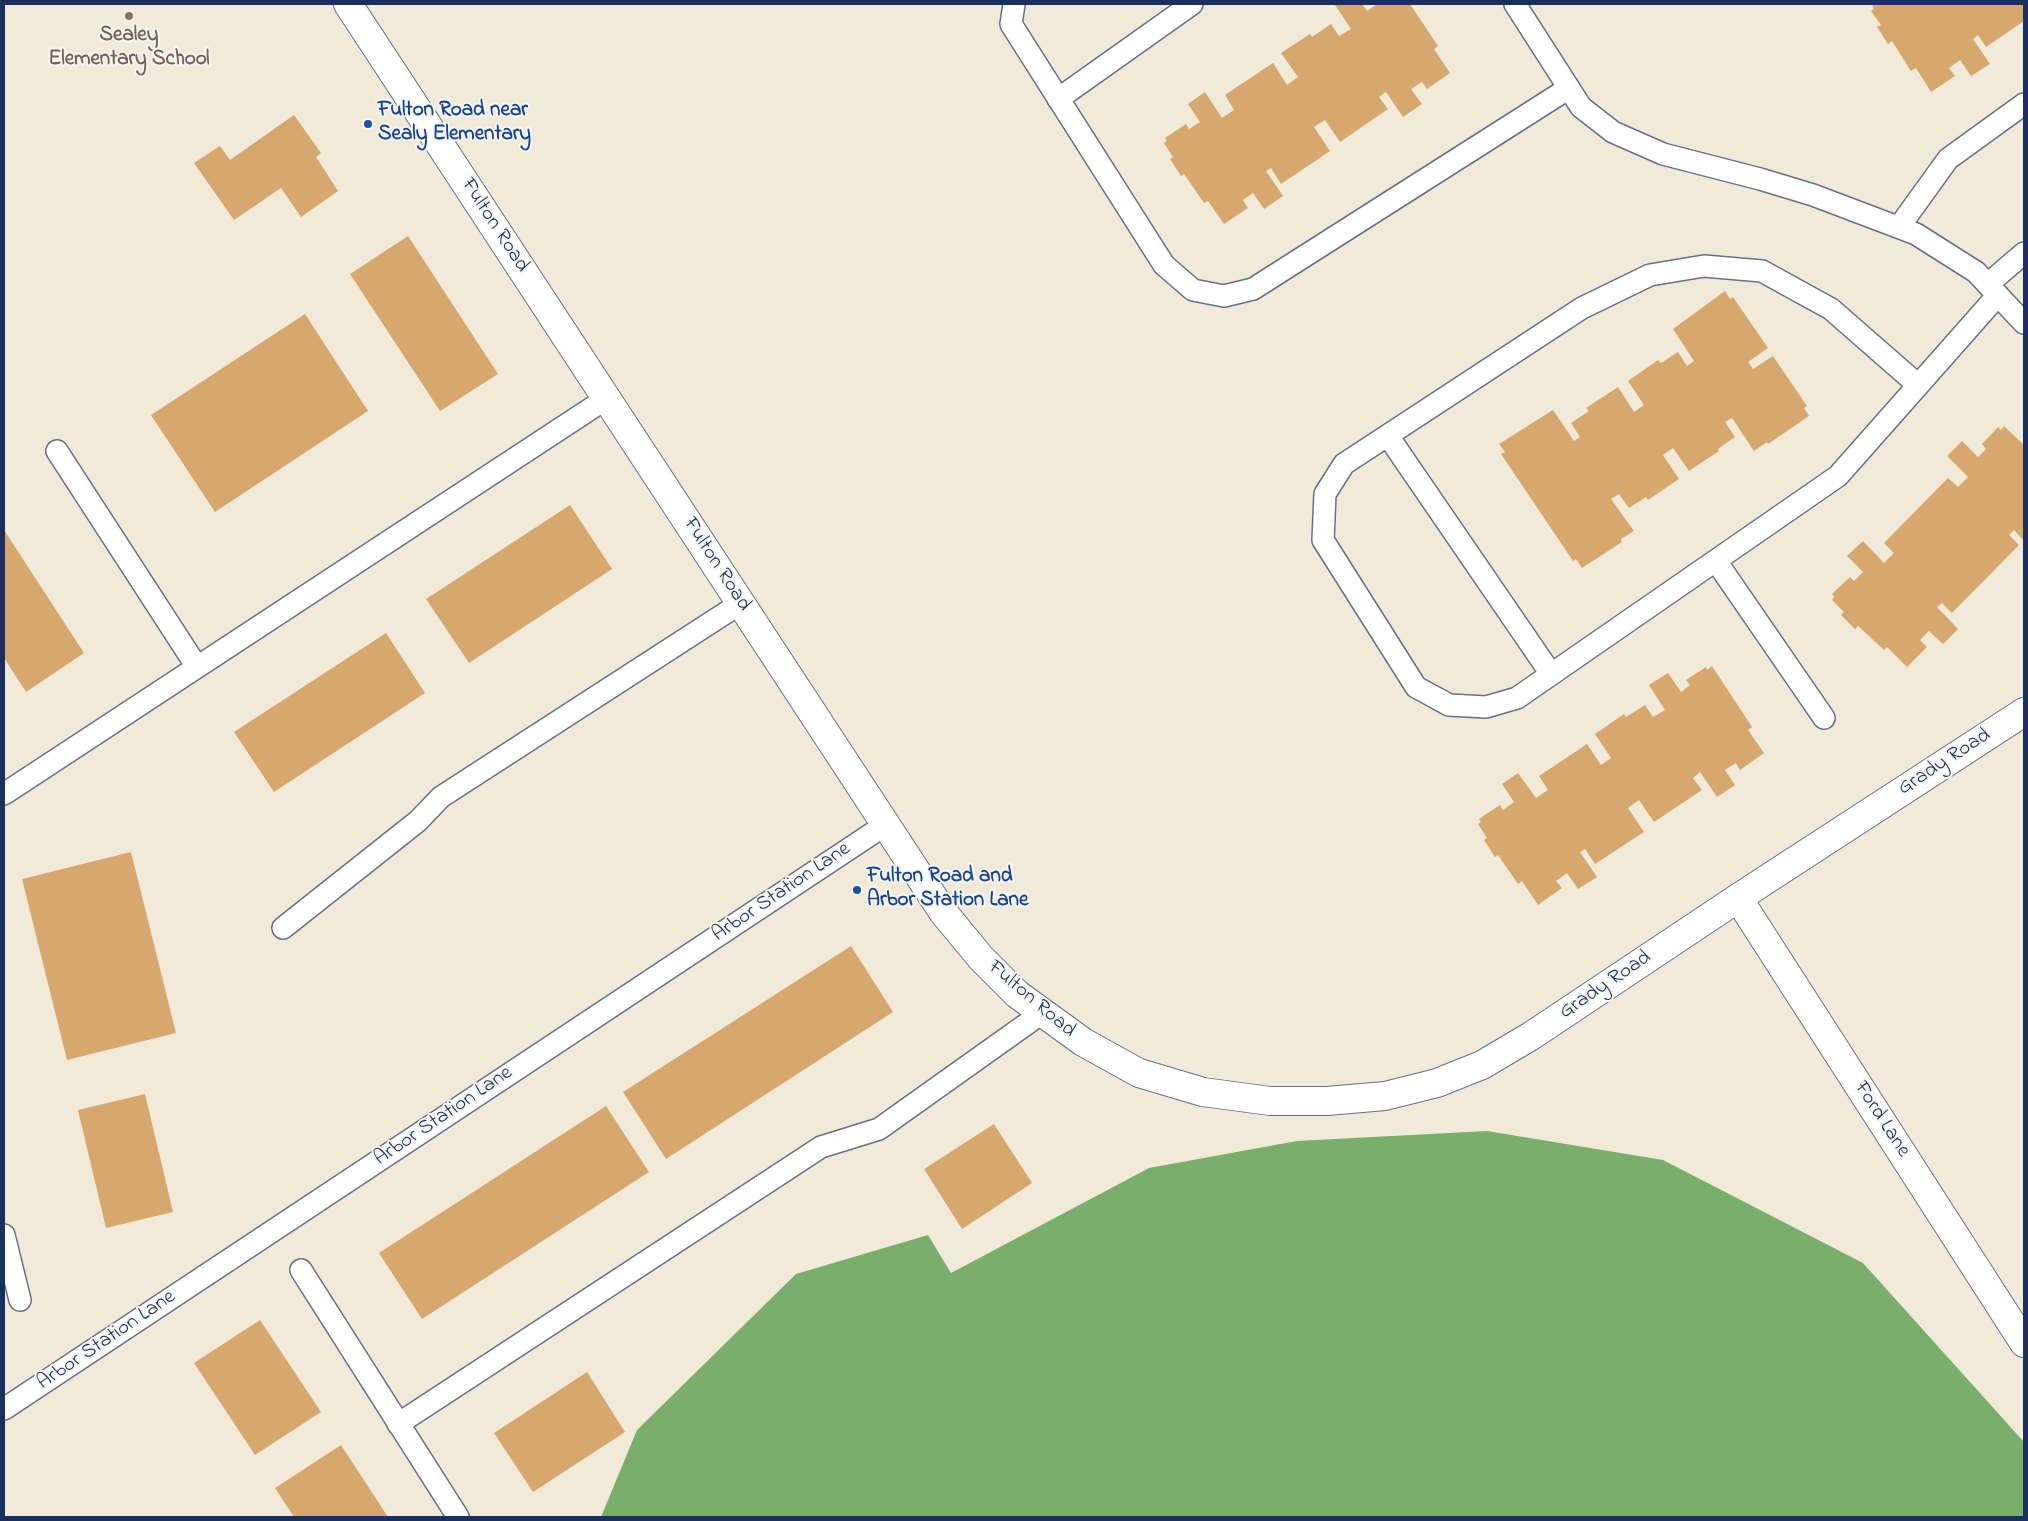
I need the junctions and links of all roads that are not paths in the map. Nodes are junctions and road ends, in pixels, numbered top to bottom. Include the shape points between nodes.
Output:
1 (348, 4) edge
2 (1014, 4) edge
3 (1192, 4) edge
4 (1515, 4) edge
5 (1568, 88) junction
6 (1058, 99) junction
7 (2024, 104) edge
8 (1899, 228) junction
9 (2024, 253) edge
10 (1993, 290) junction
11 (2024, 322) edge
12 (1918, 385) junction
13 (607, 398) junction
14 (1388, 436) junction
15 (57, 451) dead end
16 (1716, 560) junction
17 (740, 603) junction
18 (197, 667) junction
19 (1551, 674) junction
20 (2024, 712) edge
21 (1824, 718) dead end
22 (4, 794) edge
23 (885, 825) junction
24 (1738, 898) junction
25 (283, 928) dead end
26 (1042, 1013) junction
27 (1139, 1073) joint
28 (4, 1234) edge
29 (301, 1270) dead end
30 (20, 1300) dead end
31 (2024, 1343) edge
32 (4, 1409) edge
33 (398, 1424) junction
34 (458, 1517) edge

1 - 13 street, Fulton Road
2 - 6 lane via 1011,24
3 - 6 lane
4 - 5 lane
5 - 6 lane via 1253,289 1224,296 1193,290 1164,266
5 - 8 lane via 1581,107 1614,132 1663,154 1760,178
7 - 8 lane via 1948,158
8 - 10 lane via 1916,234 1976,272
9 - 10 lane
10 - 11 lane
10 - 12 lane
12 - 14 lane via 1831,309 1762,271 1704,266 1650,276 1582,308
12 - 16 lane via 1838,476
13 - 17 street, Fulton Road
13 - 18 lane
14 - 19 lane
14 - 19 lane via 1344,464 1325,494 1323,540 1416,687 1449,705 1486,707 1517,698
15 - 18 lane
16 - 19 lane
16 - 21 lane
17 - 23 street, Fulton Road
17 - 25 lane via 441,797 418,821
18 - 22 lane
20 - 24 street, Grady Road
23 - 26 street, Fulton Road via 943,912 981,958 1017,994
23 - 32 lane, Arbor Station Lane
24 - 27 street, Grady Road via 1531,1036 1482,1065 1437,1083 1385,1096 1270,1101 1204,1092
24 - 31 street, Ford Lane
26 - 27 street, Fulton Road via 1083,1042
26 - 33 lane via 879,1129 821,1147
28 - 30 lane
29 - 33 lane
33 - 34 lane

